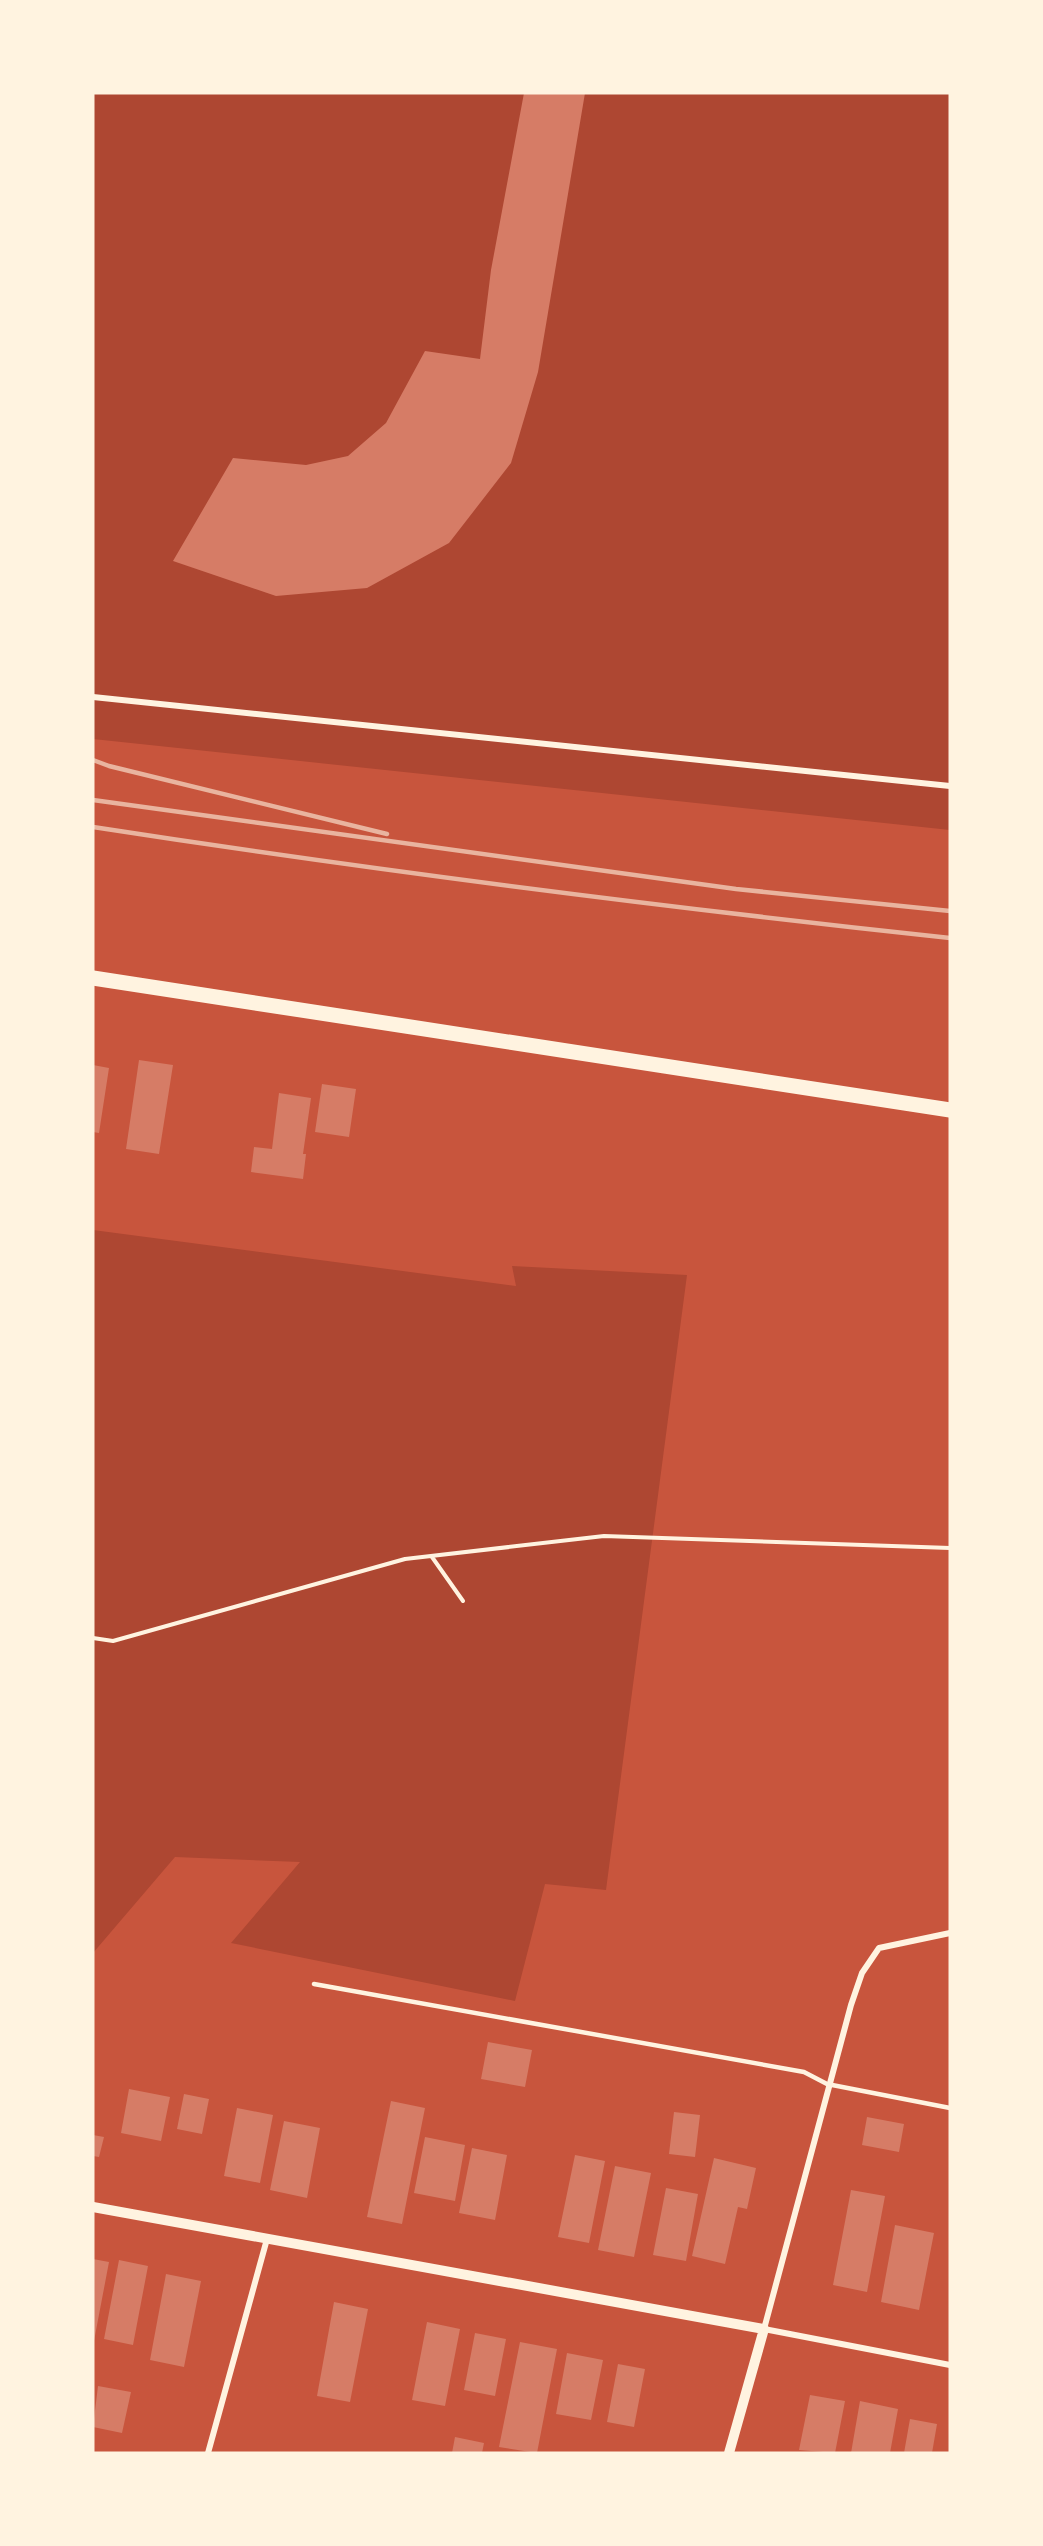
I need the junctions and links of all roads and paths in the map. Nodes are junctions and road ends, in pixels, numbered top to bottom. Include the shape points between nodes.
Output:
1 (93, 697) edge
2 (950, 786) edge
3 (93, 978) edge
4 (950, 1110) edge
5 (950, 1548) edge
6 (432, 1556) junction
7 (463, 1601) dead end
8 (93, 1638) edge
9 (950, 1933) edge
10 (314, 1984) dead end
11 (827, 2084) junction
12 (950, 2108) edge
13 (93, 2207) edge
14 (268, 2238) junction
15 (764, 2329) junction
16 (950, 2365) edge
17 (208, 2453) edge
18 (729, 2453) edge

1 - 2 street
3 - 4 main road
5 - 6 path via 604,1536
6 - 7 path
6 - 8 path via 405,1559 113,1641
9 - 11 street via 879,1948 862,1973
10 - 11 lane via 804,2072
11 - 12 lane
11 - 15 street
13 - 14 street
14 - 15 street
14 - 17 street
15 - 16 street
15 - 18 street

